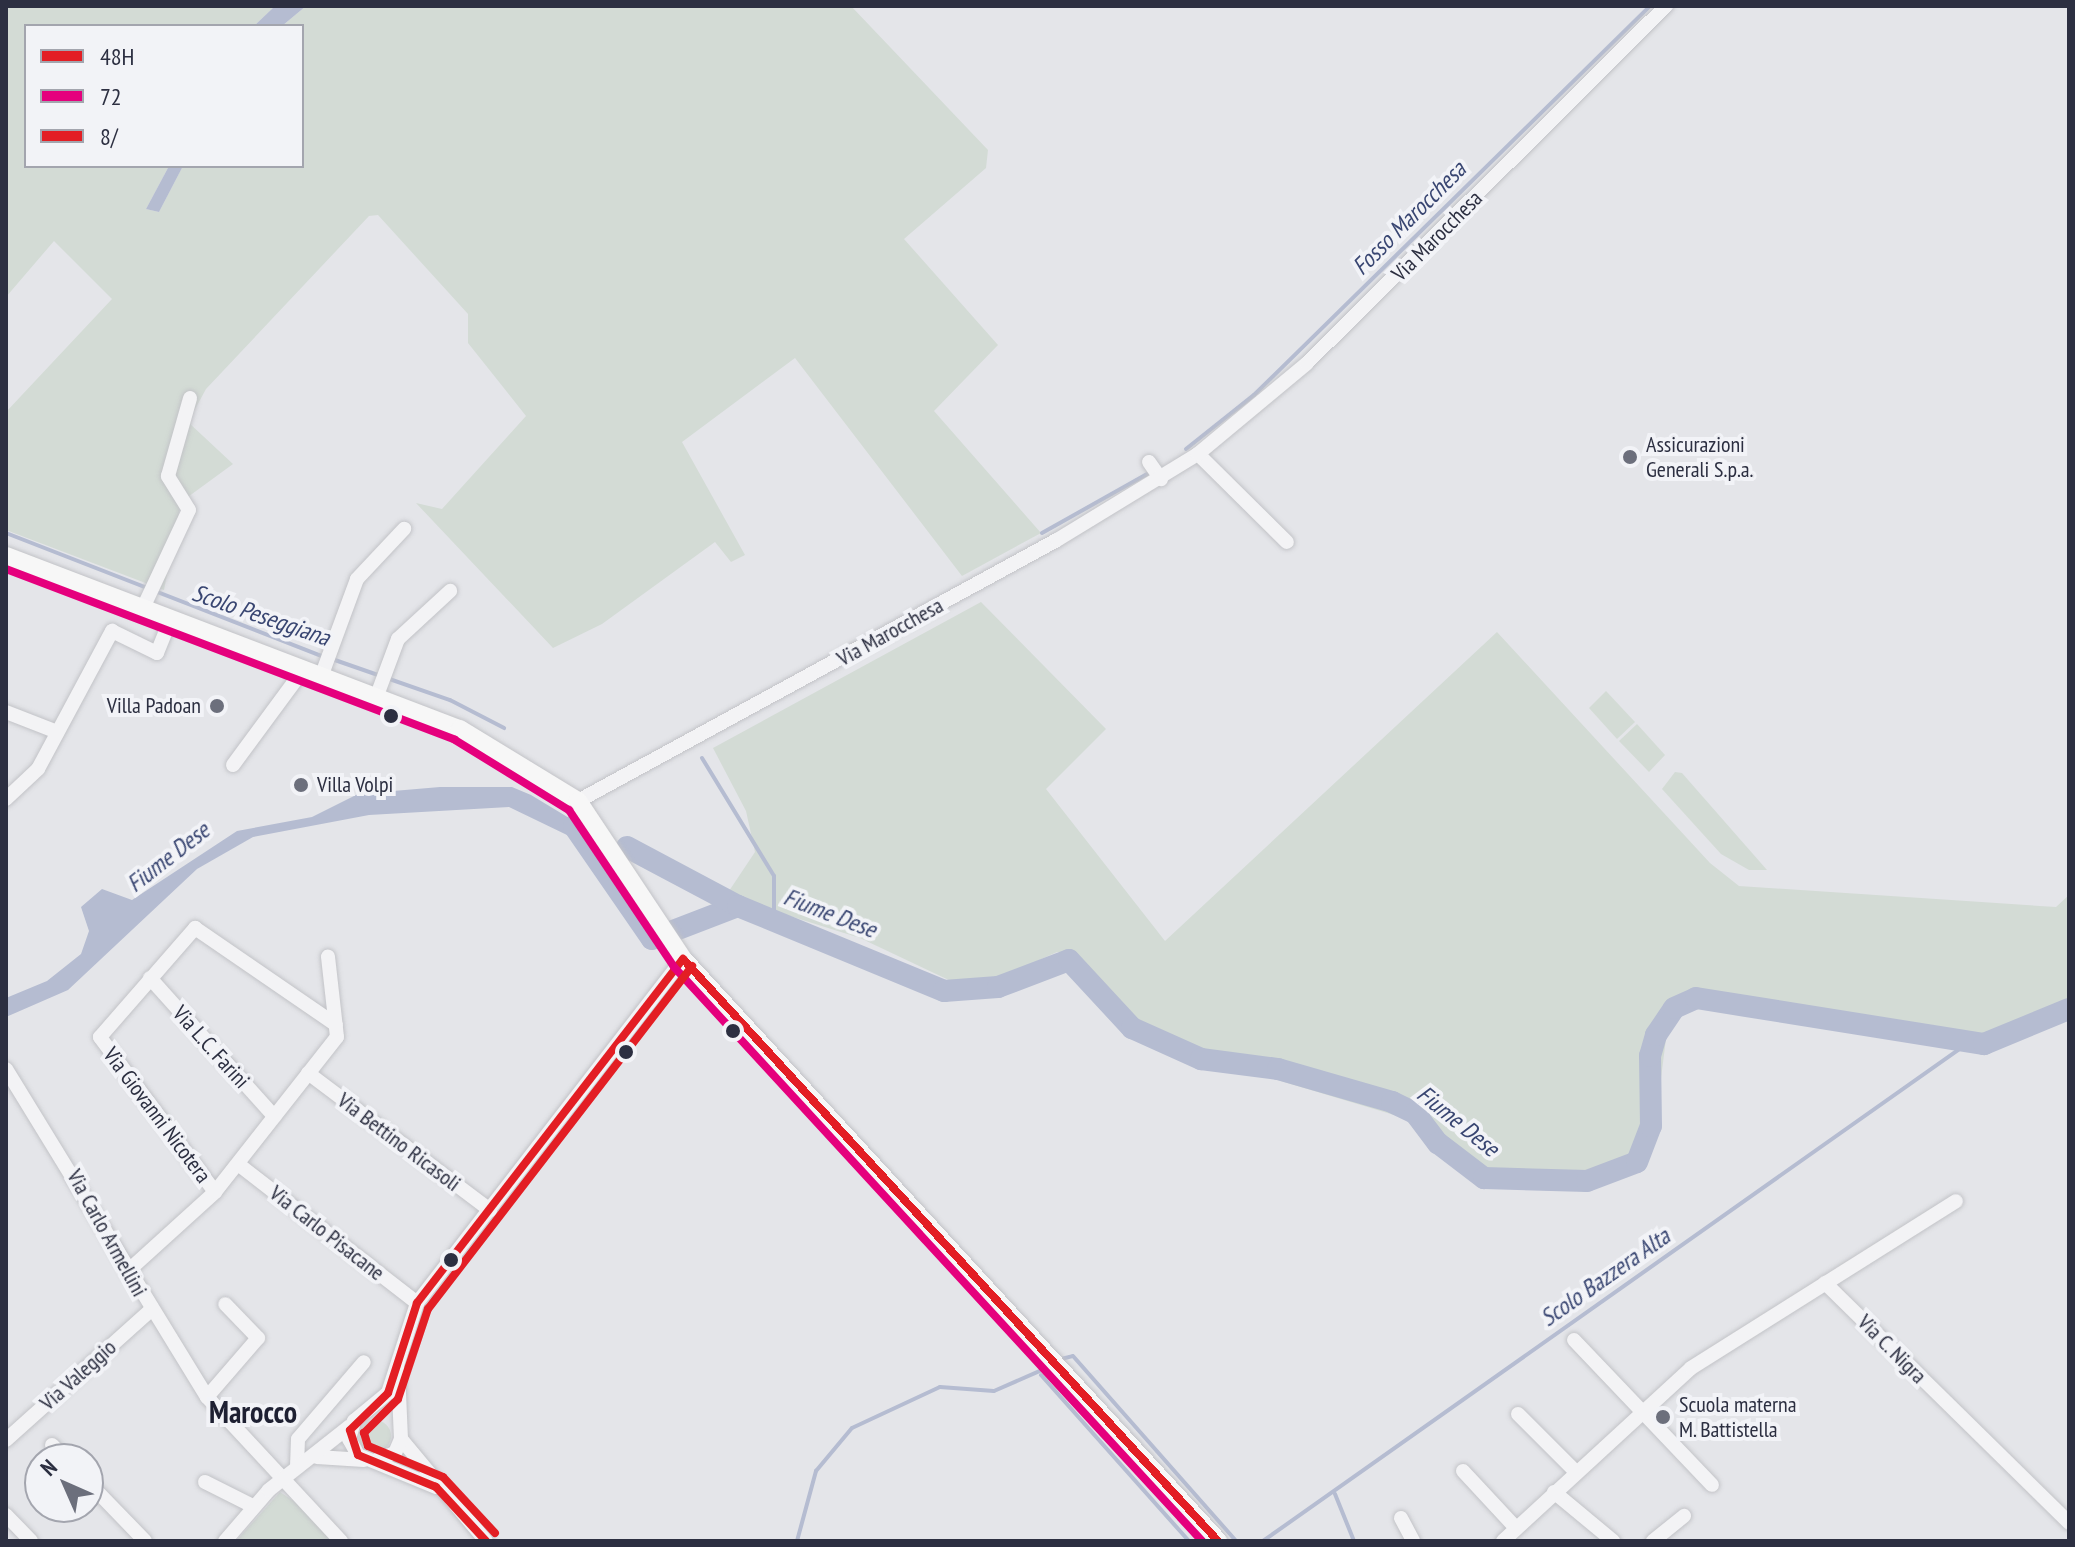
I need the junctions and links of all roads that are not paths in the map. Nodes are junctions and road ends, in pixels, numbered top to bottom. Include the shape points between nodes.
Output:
1 (1666, 6) edge
2 (190, 398) dead end
3 (1198, 454) junction
4 (1149, 462) dead end
5 (1161, 479) junction
6 (404, 529) dead end
7 (1287, 542) dead end
8 (6, 556) edge
9 (450, 591) dead end
10 (149, 597) junction
11 (169, 625) junction
12 (326, 664) junction
13 (303, 670) junction
14 (382, 684) junction
15 (6, 712) edge
16 (55, 731) junction
17 (233, 765) dead end
18 (6, 799) edge
19 (578, 801) junction
20 (328, 957) dead end
21 (683, 959) junction
22 (150, 978) junction
23 (336, 1025) junction
24 (6, 1069) edge
25 (308, 1073) junction
26 (274, 1116) junction
27 (238, 1164) junction
28 (215, 1192) junction
29 (1956, 1201) dead end
30 (490, 1210) junction
31 (128, 1271) junction
32 (1825, 1283) junction
33 (417, 1303) junction
34 (225, 1304) dead end
35 (151, 1310) junction
36 (1574, 1340) dead end
37 (364, 1362) dead end
38 (397, 1363) junction
39 (207, 1397) junction
40 (1643, 1411) junction
41 (1518, 1414) dead end
42 (360, 1416) junction
43 (401, 1435) junction
44 (6, 1440) edge
45 (317, 1457) junction
46 (370, 1461) junction
47 (297, 1467) junction
48 (1463, 1471) dead end
49 (1576, 1472) junction
50 (282, 1478) junction
51 (205, 1482) dead end
52 (1712, 1485) dead end
53 (436, 1487) junction
54 (1554, 1492) junction
55 (104, 1499) edge
56 (253, 1506) junction
57 (6, 1515) edge
58 (1684, 1516) dead end
59 (1401, 1518) dead end
60 (2069, 1523) edge
61 (1516, 1528) junction
62 (31, 1541) edge
63 (145, 1541) edge
64 (225, 1541) edge
65 (341, 1541) edge
66 (486, 1541) edge
67 (1218, 1541) edge
68 (1413, 1541) edge
69 (1503, 1541) edge
70 (1613, 1541) edge
71 (1653, 1541) edge

1 - 3 street, Via Marocchesa via 1306,364
2 - 10 street via 168,476 189,510
3 - 5 street, Via Marocchesa
3 - 7 street
4 - 5 street
5 - 19 street, Via Marocchesa
6 - 12 street via 357,579
8 - 10 main road
9 - 14 street via 398,639
10 - 11 main road
11 - 13 main road
11 - 16 street via 157,653 112,631
12 - 13 main road
12 - 14 main road
13 - 17 street
14 - 19 main road via 504,751
15 - 16 street
16 - 18 street via 38,769
19 - 21 main road
20 - 23 street
21 - 30 street
21 - 67 main road
22 - 23 street via 195,928
22 - 26 street, Via L.C. Farini
22 - 28 street, Via Giovanni Nicotera via 100,1037
23 - 25 street via 337,1037
24 - 31 street, Via Carlo Armellini via 88,1193
25 - 26 street
25 - 30 street, Via Bettino Ricasoli
26 - 27 street
27 - 28 street
27 - 33 street, Via Carlo Pisacane
28 - 31 street
29 - 32 street
30 - 33 street
31 - 35 street, Via Carlo Armellini
32 - 40 street via 1691,1368
32 - 60 street, Via C. Nigra
33 - 38 street
34 - 39 street via 258,1338
35 - 39 street, Via Carlo Armellini
35 - 44 street, Via Valeggio
36 - 40 street
37 - 47 street via 298,1439
38 - 42 street via 388,1393
38 - 43 street
39 - 50 street, Via Carlo Armellini
40 - 49 street
40 - 52 street
41 - 49 street
42 - 43 street via 392,1415
42 - 45 street
42 - 46 street via 349,1439
43 - 46 street via 389,1458
43 - 53 street
45 - 46 street
45 - 47 street
46 - 53 street
47 - 50 street
48 - 61 street
49 - 54 street
50 - 56 street
50 - 65 street, Via Carlo Armellini
51 - 56 street
53 - 66 street
54 - 61 street
54 - 70 street
55 - 63 street
56 - 64 street
57 - 62 street
58 - 71 street
59 - 68 street
61 - 69 street

